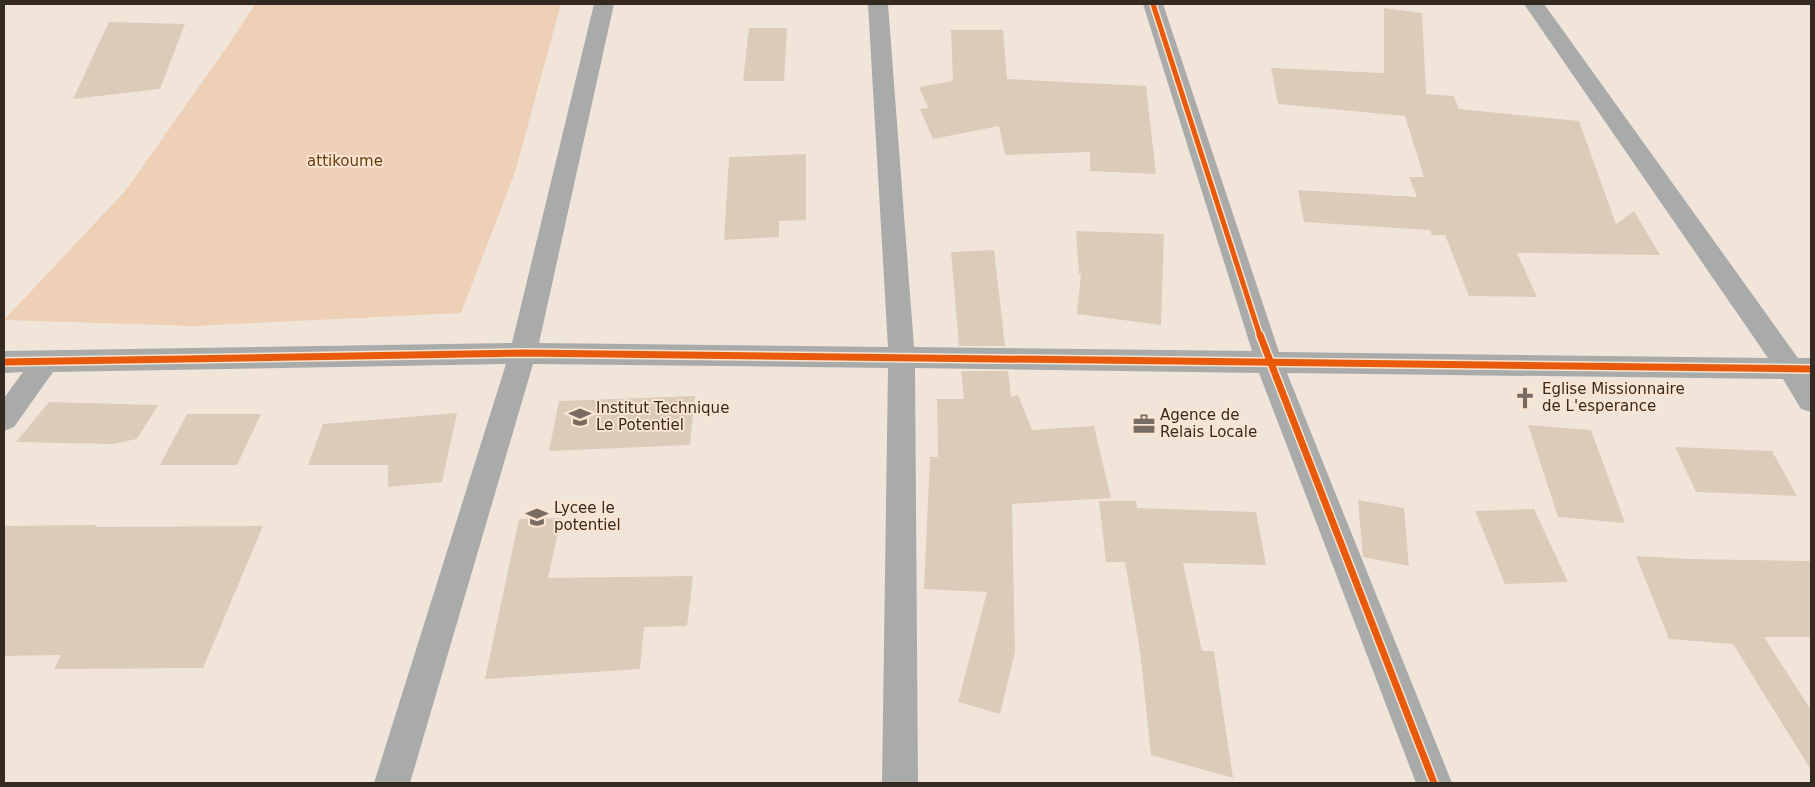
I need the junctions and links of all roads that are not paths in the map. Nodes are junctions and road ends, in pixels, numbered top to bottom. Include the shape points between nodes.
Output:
1 (604, 4) edge
2 (878, 4) edge
3 (1153, 4) edge
4 (1534, 4) edge
5 (523, 353) junction
6 (902, 359) junction
7 (46, 361) junction
8 (4, 362) edge
9 (1270, 363) junction
10 (1801, 369) edge
11 (1811, 401) edge
12 (4, 419) edge
13 (392, 783) edge
14 (900, 783) edge
15 (1434, 783) edge

1 - 5 street
2 - 6 street
3 - 9 street
4 - 10 street
5 - 6 street
5 - 7 street
5 - 13 street
6 - 9 street
6 - 14 street
7 - 8 street
7 - 12 street
9 - 10 street
9 - 15 street
10 - 11 street

